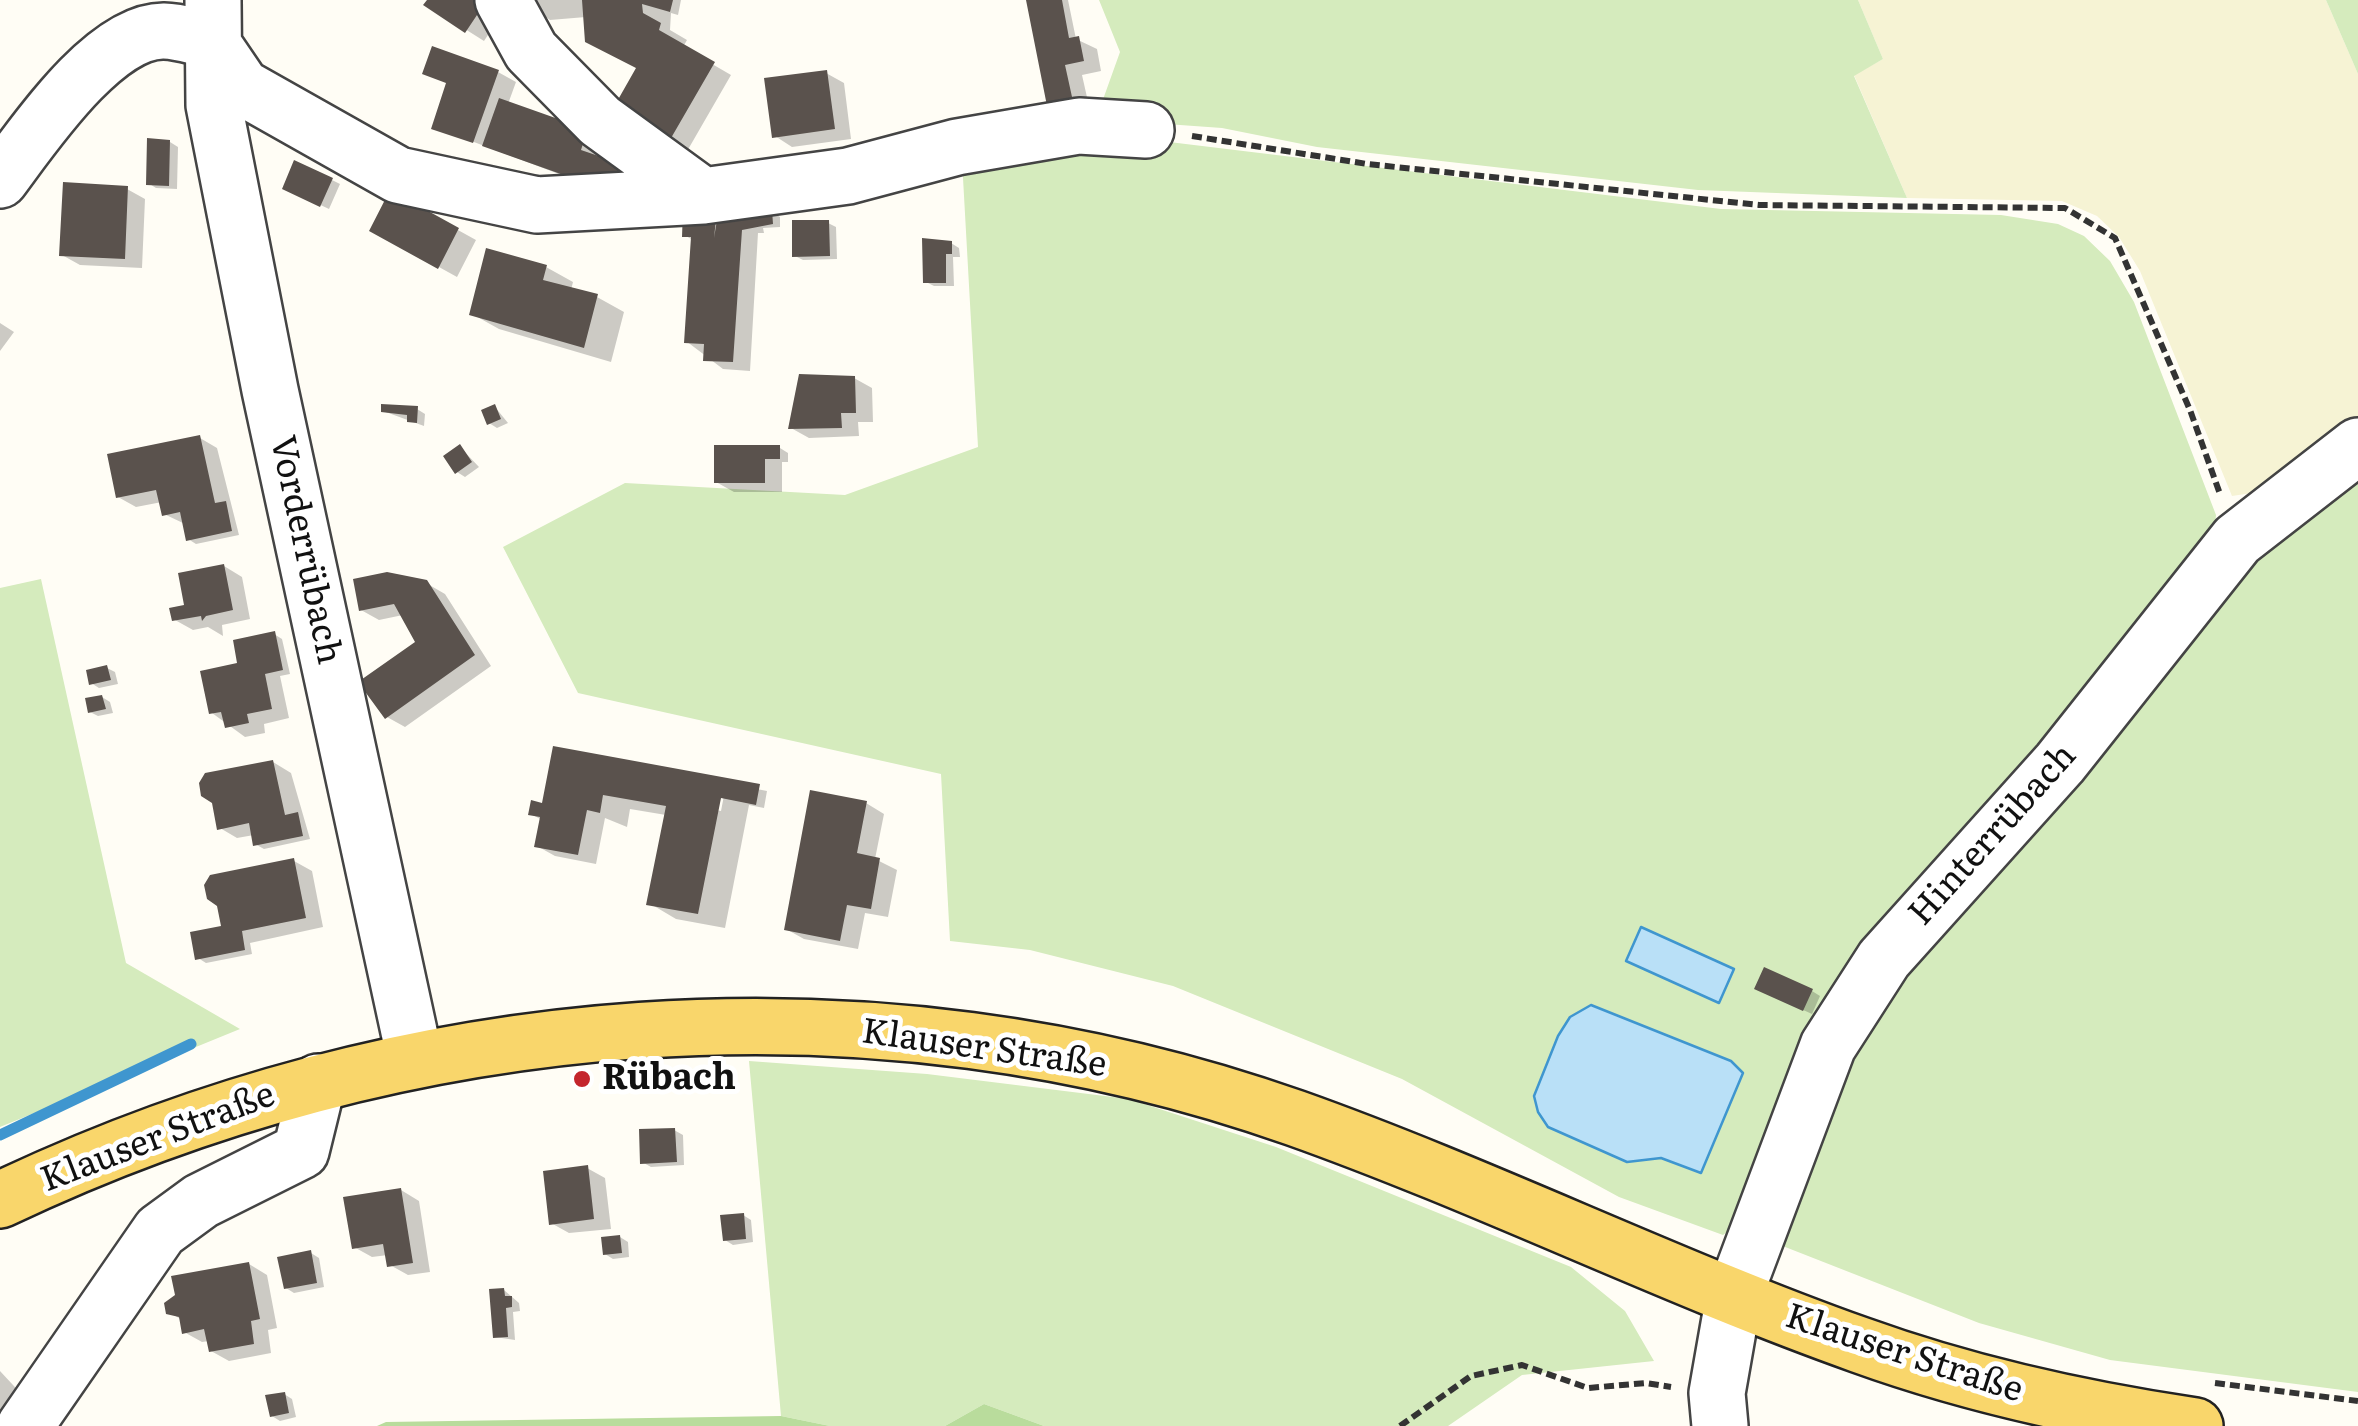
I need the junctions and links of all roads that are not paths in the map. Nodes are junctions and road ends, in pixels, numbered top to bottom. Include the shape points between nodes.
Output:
1 (502, 0) edge
2 (212, 20) edge
3 (1146, 130) road end
4 (0, 180) edge
5 (703, 196) junction
6 (2358, 446) edge
7 (415, 1059) junction
8 (318, 1082) junction
9 (0, 1200) edge
10 (1734, 1296) junction
11 (1718, 1409) edge
12 (24, 1426) edge
13 (2194, 1426) edge

1 - 5 street via 530,51 600,121
2 - 4 street via 133,38 66,92
2 - 5 street via 242,87 398,175 537,205
2 - 7 street, Vorderrübach via 214,106
3 - 5 street via 1079,126 957,147 848,176
6 - 10 street, Hinterrübach via 2237,540 2060,763 1884,958 1828,1046
7 - 8 main road, Klauser Straße
7 - 10 main road, Klauser Straße via 639,1030 784,1024 1068,1054 1291,1116
8 - 9 main road, Klauser Straße via 78,1163
8 - 12 street, Klauser Straße via 302,1150 201,1200 160,1231
10 - 11 street, Klauser Straße
10 - 13 main road, Klauser Straße via 1991,1386

